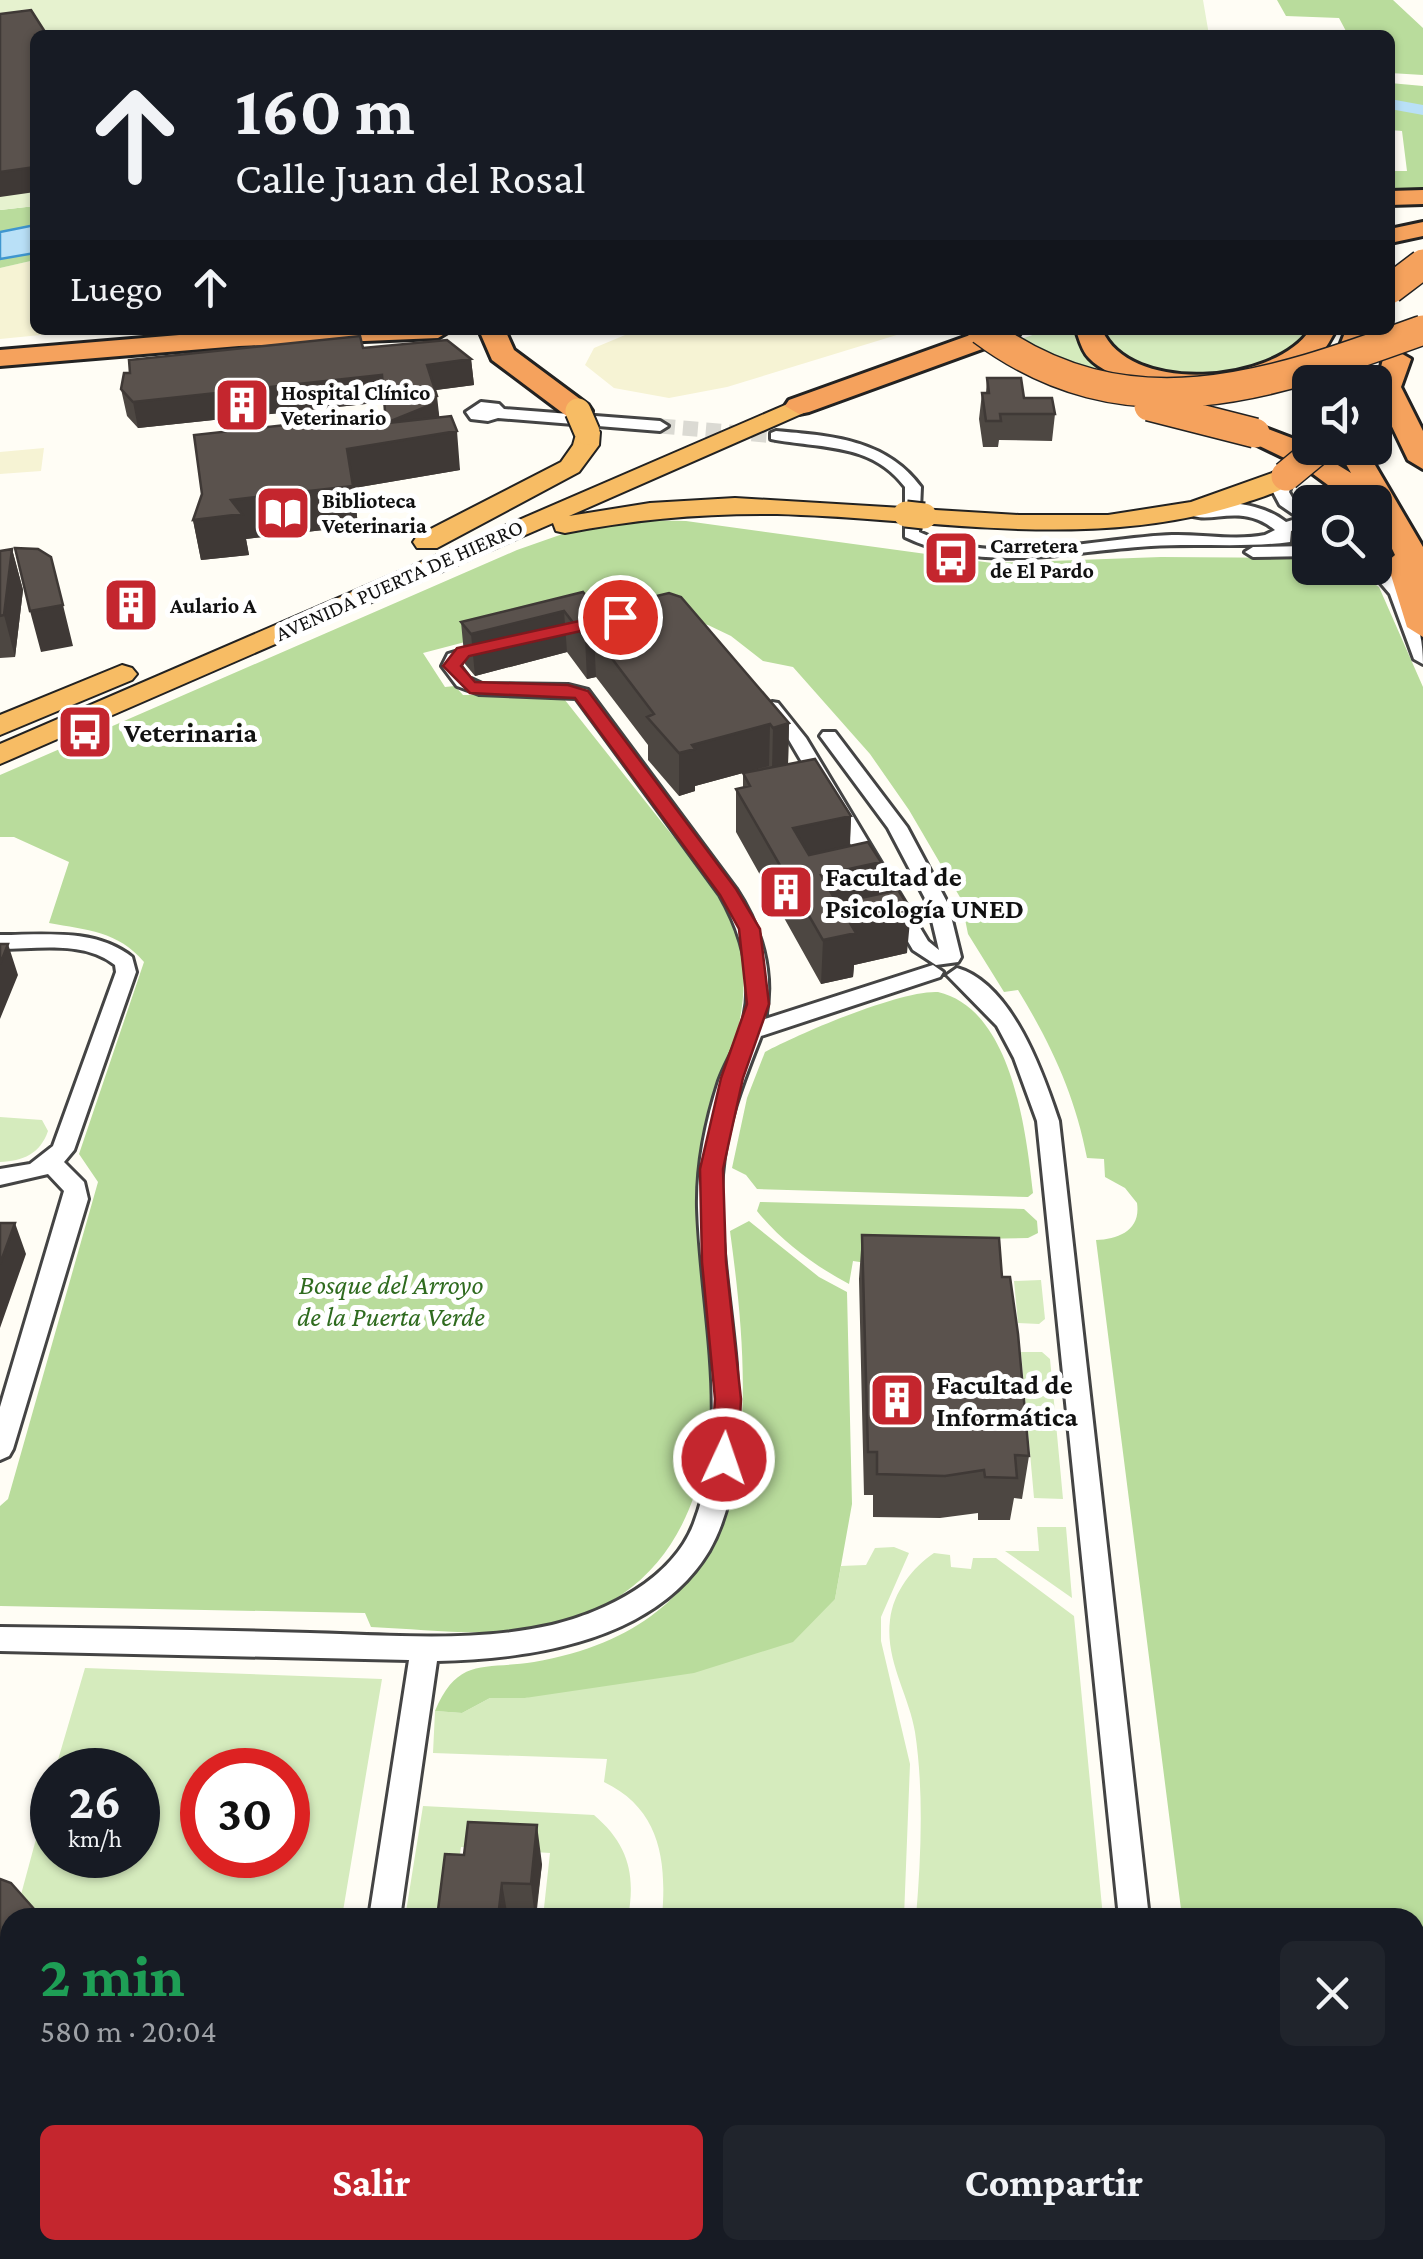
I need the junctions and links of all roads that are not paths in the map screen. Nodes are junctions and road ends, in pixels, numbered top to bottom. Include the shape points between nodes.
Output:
1 (1423, 195) edge
2 (1395, 197) edge
3 (1423, 213) edge
4 (1395, 218) edge
5 (1423, 229) edge
6 (1395, 235) edge
7 (1423, 264) edge
8 (1395, 271) edge
9 (1423, 274) edge
10 (1395, 281) edge
11 (1423, 284) edge
12 (1395, 285) edge
13 (1423, 330) edge
14 (100, 335) edge
15 (125, 335) edge
16 (314, 335) edge
17 (937, 335) edge
18 (967, 335) edge
19 (989, 335) edge
20 (993, 335) edge
21 (1091, 335) edge
22 (1320, 335) edge
23 (1331, 335) edge
24 (1357, 335) edge
25 (76, 338) junction
26 (497, 342) edge
27 (1423, 344) edge
28 (0, 346) edge
29 (0, 358) edge
30 (1397, 359) junction
31 (1322, 365) edge
32 (1348, 365) edge
33 (1390, 365) edge
34 (786, 400) junction
35 (497, 413) dead end
36 (583, 421) joint
37 (660, 426) tunnel mouth
38 (776, 436) tunnel mouth
39 (1423, 460) edge
40 (1299, 465) edge
41 (1361, 465) edge
42 (1382, 465) edge
43 (1286, 476) junction
44 (1350, 485) edge
45 (1292, 506) edge
46 (1182, 516) junction
47 (1292, 528) edge
48 (1283, 532) junction
49 (1423, 537) edge
50 (1155, 540) junction
51 (1392, 541) edge
52 (1292, 544) edge
53 (420, 546) junction
54 (1292, 551) edge
55 (1392, 582) edge
56 (1423, 585) edge
57 (296, 625) junction
58 (1423, 627) edge
59 (508, 642) edge
60 (1423, 659) edge
61 (100, 684) junction
62 (752, 687) edge
63 (0, 714) edge
64 (0, 726) edge
65 (830, 736) dead end
66 (0, 755) edge
67 (0, 942) edge
68 (944, 966) junction
69 (752, 1031) junction
70 (51, 1163) junction
71 (0, 1177) edge
72 (0, 1449) edge
73 (0, 1639) edge
74 (425, 1648) junction
75 (386, 1908) edge
76 (1133, 1908) edge

1 - 2 highway
3 - 4 highway
5 - 6 highway
7 - 12 highway, bridge
8 - 9 highway
10 - 11 highway
13 - 19 highway, bridge via 1304,374 1192,391 1059,373
14 - 25 highway
15 - 25 highway
16 - 29 highway
17 - 34 highway
18 - 44 highway, bridge via 1044,380 1255,433 1300,452
20 - 34 highway
21 - 22 highway via 1109,364 1207,382 1278,370 1309,353
23 - 31 highway
24 - 32 highway
25 - 28 highway
26 - 36 highway
27 - 30 highway
30 - 33 highway
30 - 39 highway via 1387,387
34 - 53 highway, AVENIDA PUERTA DE HIERRO
34 - 57 highway, AVENIDA PUERTA DE HIERRO
35 - 37 street
36 - 53 highway via 586,445 570,467
38 - 50 street via 852,445 886,458 913,488 911,534 933,547 1050,551
40 - 43 highway, bridge
41 - 56 highway via 1401,530
42 - 49 highway
43 - 45 street via 1281,492
43 - 46 highway
46 - 48 street via 1247,508 1270,516
46 - 57 highway via 1083,526 747,504 621,513 510,542
47 - 48 street
48 - 50 street via 1244,546
48 - 52 street
50 - 54 street
51 - 58 highway
53 - 61 highway, AVENIDA PUERTA DE HIERRO
55 - 60 street
57 - 66 highway, AVENIDA PUERTA DE HIERRO
59 - 69 street via 463,652 452,666 470,687 568,690 587,700 750,929 758,1004
61 - 63 highway via 48,694
61 - 64 highway, AVENIDA PUERTA DE HIERRO
62 - 68 street via 796,738 920,944
65 - 68 street via 897,827 938,904
67 - 70 street via 99,946 125,962 70,1132
68 - 69 street
68 - 76 street via 1001,1013 1048,1121
69 - 74 street via 716,1136 710,1203 728,1399 724,1459 696,1550 623,1612 589,1626 532,1640
70 - 71 street via 23,1176
70 - 72 street via 76,1188 76,1199
73 - 74 street
74 - 75 street

